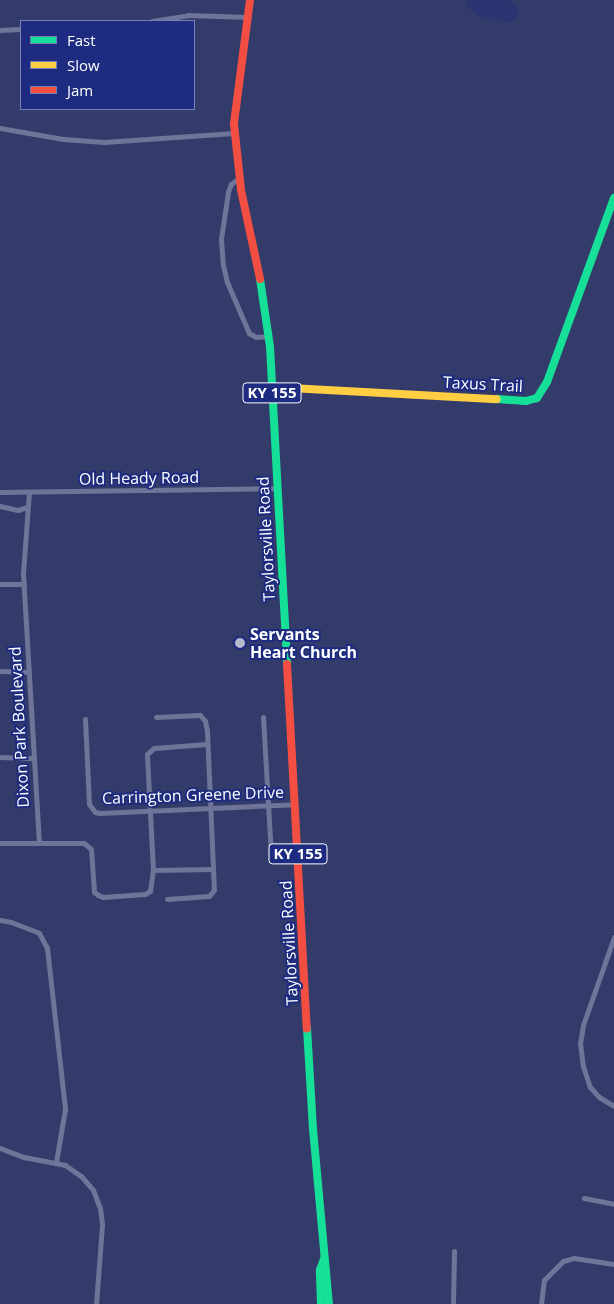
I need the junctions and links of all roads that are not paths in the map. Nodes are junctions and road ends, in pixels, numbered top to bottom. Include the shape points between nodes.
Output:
1 (250, 0) edge
2 (248, 17) junction
3 (174, 19) edge
4 (20, 29) edge
5 (0, 30) edge
6 (0, 128) edge
7 (234, 133) junction
8 (239, 178) junction
9 (614, 198) edge
10 (269, 336) junction
11 (272, 387) junction
12 (277, 488) junction
13 (0, 492) edge
14 (29, 492) junction
15 (0, 506) edge
16 (27, 507) junction
17 (0, 584) edge
18 (24, 584) junction
19 (0, 671) edge
20 (28, 672) junction
21 (156, 717) dead end
22 (263, 717) dead end
23 (85, 719) dead end
24 (207, 744) junction
25 (0, 757) edge
26 (33, 758) junction
27 (295, 804) junction
28 (268, 805) junction
29 (210, 808) junction
30 (148, 811) junction
31 (39, 841) junction
32 (0, 843) edge
33 (271, 858) dead end
34 (213, 869) junction
35 (153, 870) junction
36 (168, 898) dead end
37 (0, 920) edge
38 (614, 937) edge
39 (614, 1106) edge
40 (0, 1148) edge
41 (56, 1162) junction
42 (584, 1198) dead end
43 (614, 1204) edge
44 (454, 1251) dead end
45 (324, 1259) junction
46 (614, 1264) edge
47 (96, 1304) edge
48 (321, 1304) edge
49 (330, 1304) edge
50 (453, 1304) edge
51 (541, 1304) edge

1 - 2 main road, Taylorsville Road / KY 155
2 - 3 street via 188,15
2 - 7 main road, Taylorsville Road / KY 155
4 - 5 street
6 - 7 street via 104,142
7 - 8 main road, Taylorsville Road / KY 155
8 - 10 main road, Taylorsville Road / KY 155
8 - 10 street via 231,184 228,192 222,239 223,265 249,332 256,337
9 - 11 main road, Taxus Trail via 547,382 537,398 526,401
10 - 11 main road, Taylorsville Road / KY 155
11 - 12 main road, Taylorsville Road / KY 155
12 - 14 street, Old Heady Road
12 - 27 main road, Taylorsville Road / KY 155
13 - 14 street, Old Heady Road
14 - 16 street, Dixon Park Boulevard
15 - 16 street via 18,510
16 - 18 street, Dixon Park Boulevard
17 - 18 street
18 - 20 street, Dixon Park Boulevard
19 - 20 street
20 - 26 street, Dixon Park Boulevard
21 - 24 street via 200,715 206,721
22 - 28 street
23 - 30 street, Carrington Greene Drive via 92,809 100,813
24 - 29 street
24 - 30 street via 150,750 146,762
25 - 26 street
26 - 31 street, Dixon Park Boulevard
27 - 28 street, Carrington Greene Drive
27 - 45 main road, Taylorsville Road / KY 155
28 - 29 street, Carrington Greene Drive
28 - 33 street
29 - 30 street, Carrington Greene Drive
29 - 34 street
30 - 35 street
31 - 32 street
31 - 35 street via 88,845 92,853 94,892 103,897 145,894 150,891
34 - 35 street
34 - 36 street via 214,890 209,896
37 - 41 street via 39,933 47,948 65,1109
38 - 39 street via 583,1025 580,1043 590,1087
40 - 41 street via 24,1157
41 - 47 street via 81,1176 93,1190 100,1208 102,1236
42 - 43 street
44 - 50 street
45 - 48 main road, Taylorsville Road / KY 155 via 320,1270
45 - 49 main road, Taylorsville Road / KY 155 via 328,1270
46 - 51 street via 574,1258 563,1261 544,1280

